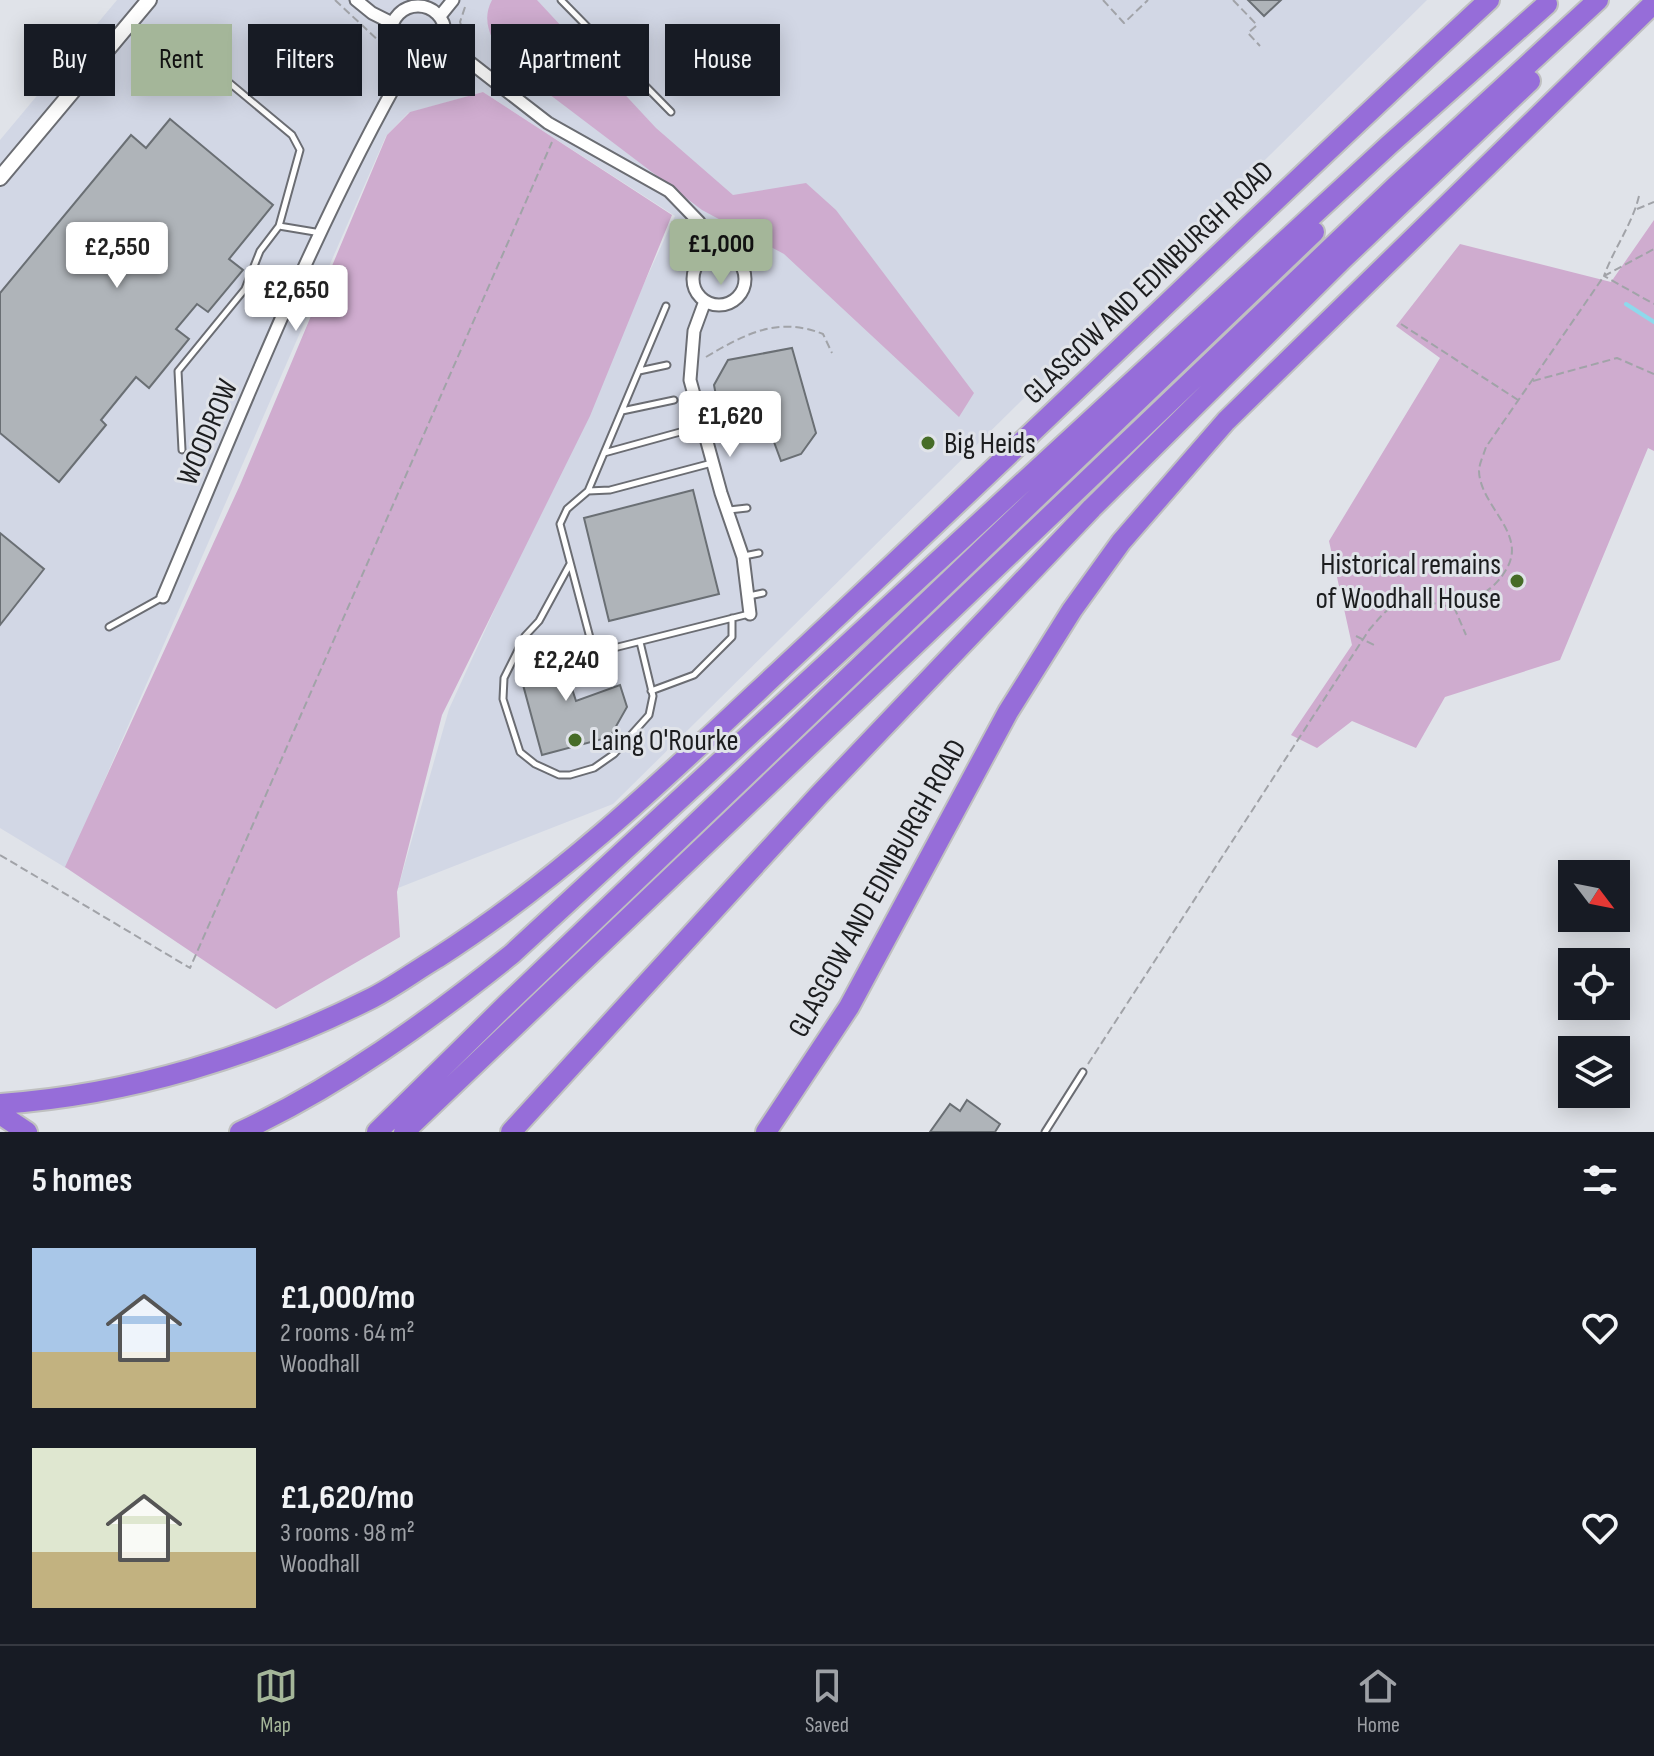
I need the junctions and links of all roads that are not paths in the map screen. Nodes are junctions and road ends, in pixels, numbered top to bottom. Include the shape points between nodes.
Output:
1 (149, 0) edge
2 (356, 0) edge
3 (453, 0) edge
4 (561, 0) edge
5 (1489, 0) edge
6 (1598, 0) edge
7 (1613, 0) edge
8 (1549, 2) edge
9 (1654, 3) edge
10 (440, 16) junction
11 (392, 23) joint
12 (443, 24) edge
13 (475, 66) edge
14 (232, 85) edge
15 (389, 96) edge
16 (671, 112) dead end
17 (17, 158) junction
18 (0, 168) edge
19 (0, 178) edge
20 (279, 226) junction
21 (322, 233) junction
22 (711, 254) junction
23 (705, 301) junction
24 (666, 306) dead end
25 (667, 365) dead end
26 (638, 372) junction
27 (674, 400) dead end
28 (621, 412) junction
29 (704, 430) junction
30 (720, 431) dead end
31 (182, 450) dead end
32 (604, 453) junction
33 (713, 463) junction
34 (588, 491) junction
35 (747, 508) dead end
36 (727, 510) junction
37 (759, 553) dead end
38 (743, 557) junction
39 (570, 564) junction
40 (763, 593) dead end
41 (748, 596) junction
42 (163, 597) joint
43 (750, 614) joint
44 (732, 618) junction
45 (109, 627) dead end
46 (640, 642) junction
47 (870, 658) junction
48 (651, 691) junction
49 (538, 930) junction
50 (1083, 1072) road end
51 (0, 1104) edge
52 (0, 1114) edge
53 (27, 1132) edge
54 (240, 1132) edge
55 (377, 1132) edge
56 (404, 1132) edge
57 (511, 1132) edge
58 (766, 1132) edge
59 (1045, 1132) edge

1 - 17 street
2 - 11 street
3 - 10 street
4 - 16 lane
5 - 51 highway, GLASGOW AND EDINBURGH ROAD via 674,769 570,862 470,937 374,998 250,1050 161,1079
6 - 56 highway
7 - 57 highway via 1092,508 818,796
8 - 47 highway
8 - 49 highway
9 - 58 highway, GLASGOW AND EDINBURGH ROAD via 1226,421 1121,542 1008,712 849,1007
10 - 11 street via 417,6 401,12
10 - 12 street
13 - 22 street via 558,128 669,191 699,222
14 - 20 lane via 292,135 300,150
15 - 21 street, WOODROW
17 - 18 lane
17 - 19 street
20 - 21 lane
20 - 31 lane via 260,251 245,289 178,371
21 - 42 street, WOODROW
22 - 23 street via 694,274 696,292
22 - 23 street via 736,259 745,281 730,302
23 - 29 street via 694,331 690,380
24 - 26 lane
25 - 26 lane
26 - 28 lane
27 - 28 lane
28 - 32 lane
29 - 30 lane
29 - 32 lane
29 - 33 street
32 - 34 lane
33 - 34 lane
33 - 36 street
34 - 39 lane via 567,509 560,524
35 - 36 lane
36 - 38 street
37 - 38 lane
38 - 41 street
39 - 46 lane via 594,653
39 - 48 lane via 504,678 503,699 520,752 559,775 594,768 649,715
40 - 41 lane
41 - 43 street
42 - 45 lane, WOODROW
43 - 44 lane
44 - 46 lane
44 - 48 lane via 732,637 694,675
46 - 48 lane
47 - 49 highway via 824,687 570,913
47 - 55 highway
49 - 54 highway via 386,1049
50 - 59 lane
52 - 53 highway

